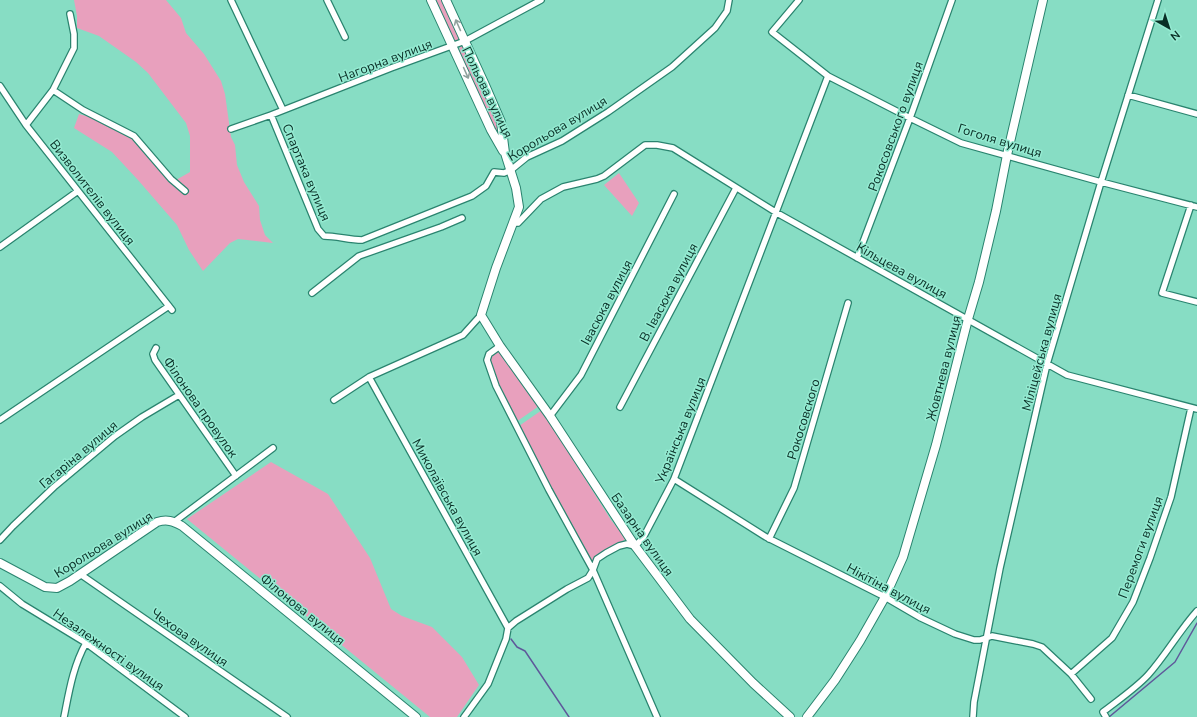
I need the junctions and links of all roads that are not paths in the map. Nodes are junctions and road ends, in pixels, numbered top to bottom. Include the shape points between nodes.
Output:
1 (230, 0) edge
2 (326, 0) edge
3 (432, 0) edge
4 (446, 0) edge
5 (541, 0) edge
6 (729, 0) edge
7 (799, 0) edge
8 (952, 0) edge
9 (1043, 0) edge
10 (1158, 0) edge
11 (70, 14) dead end
12 (345, 37) dead end
13 (465, 41) junction
14 (453, 46) junction
15 (828, 76) junction
16 (0, 86) edge
17 (53, 90) junction
18 (1128, 95) junction
19 (284, 110) junction
20 (1197, 114) edge
21 (271, 115) junction
22 (910, 118) junction
23 (26, 124) junction
24 (231, 130) dead end
25 (505, 153) junction
26 (1007, 155) junction
27 (511, 170) junction
28 (1101, 182) junction
29 (736, 188) junction
30 (78, 191) junction
31 (185, 192) dead end
32 (674, 194) dead end
33 (1194, 206) edge
34 (777, 213) junction
35 (462, 218) dead end
36 (514, 223) junction
37 (324, 236) joint
38 (0, 247) edge
39 (857, 258) junction
40 (312, 293) dead end
41 (848, 302) dead end
42 (1197, 302) edge
43 (481, 315) junction
44 (968, 319) junction
45 (500, 346) junction
46 (156, 348) dead end
47 (1047, 364) junction
48 (370, 377) junction
49 (179, 395) junction
50 (334, 400) dead end
51 (620, 407) dead end
52 (1194, 408) edge
53 (550, 416) junction
54 (0, 420) edge
55 (273, 448) dead end
56 (236, 476) junction
57 (674, 479) junction
58 (174, 522) junction
59 (769, 539) junction
60 (0, 540) edge
61 (635, 546) junction
62 (0, 563) edge
63 (593, 570) junction
64 (80, 574) junction
65 (0, 586) edge
66 (885, 597) junction
67 (1197, 612) edge
68 (508, 628) junction
69 (986, 638) junction
70 (86, 643) junction
71 (1071, 674) junction
72 (1091, 699) dead end
73 (64, 717) edge
74 (185, 717) edge
75 (287, 717) edge
76 (416, 717) edge
77 (464, 717) edge
78 (657, 717) edge
79 (790, 717) edge
80 (807, 717) edge
81 (973, 717) edge
82 (1106, 717) edge

1 - 19 street, Спартака вулиця
2 - 12 street
3 - 14 main road, Польова вулиця
13 -> 4 main road, Польова вулиця
5 - 13 street, Нагорна вулиця
6 - 27 street, Корольова вулиця via 727,10 715,28 672,67 587,126 527,157
7 - 15 street, Гоголя вулиця via 772,32
8 - 22 street, Рокосовського вулиця
9 - 26 main road, Жовтнева вулиця
10 - 18 street, Міліцейська вулиця
11 - 17 street via 74,48
13 - 14 street, Нагорна вулиця
13 - 25 main road, Польова вулиця via 501,122
14 - 19 street, Нагорна вулиця
14 -> 25 main road, Польова вулиця via 491,130
15 - 22 street, Гоголя вулиця
15 - 34 street, Українська вулиця
16 - 23 street, Визволителів вулиця
17 - 23 street
17 - 31 street via 83,110 134,136 171,180
18 - 20 street
18 - 28 street, Міліцейська вулиця
19 - 21 street, Нагорна вулиця
21 - 24 street, Нагорна вулиця
21 - 37 street, Спартака вулиця via 318,229
22 - 26 street, Гоголя вулиця via 961,143
22 - 39 street, Рокосовського вулиця
23 - 30 street, Визволителів вулиця
25 - 27 main road
26 - 28 street, Гоголя вулиця
26 - 44 main road, Жовтнева вулиця via 993,225
27 - 36 main road via 519,207
27 - 37 street, Корольова вулиця via 504,173 494,172 486,186 472,196 362,240
28 - 33 street, Гоголя вулиця
28 - 47 street, Міліцейська вулиця
29 - 34 street, Кільцева вулиця
29 - 36 street, Кільцева вулиця via 675,150 646,145 604,176 563,187 542,199 523,220
29 - 51 street, В. Івасюка вулиця
30 - 38 street
30 - 54 street, Визволителів вулиця via 170,308
32 - 53 street, Івасюка вулиця via 581,375
33 - 42 street via 1162,293
34 - 39 street, Кільцева вулиця
34 - 57 street, Українська вулиця
35 - 40 street via 359,256
36 - 43 main road
39 - 44 street, Кільцева вулиця
41 - 59 street, Рокосовского via 794,488
43 - 45 main road, Базарна вулиця
43 - 48 street via 463,335
44 - 47 street, Кільцева вулиця
44 - 66 main road, Жовтнева вулиця via 938,437 905,550
45 - 53 main road, Базарна вулиця
45 - 63 street via 489,354 488,360 496,386
46 - 49 street, Філонова провулок via 153,354 155,360
47 - 52 street, Кільцева вулиця via 1067,375
47 - 69 street, Міліцейська вулиця via 1001,561
48 - 50 street
48 - 68 street, Миколаївська вулиця
49 - 56 street, Філонова провулок
49 - 60 street, Гагаріна вулиця via 115,436 54,487
52 - 71 street, Перемоги вулиця via 1171,497 1133,602 1112,638
53 - 61 main road, Базарна вулиця
55 - 56 street, Корольова вулиця
56 - 58 street, Корольова вулиця
57 - 59 street, Нікітіна вулиця
57 - 61 street, Українська вулиця via 643,538
58 - 64 main road, Корольова вулиця via 157,522
58 - 76 main road, Філонова вулиця
59 - 66 street, Нікітіна вулиця
61 - 63 street via 627,544 606,553 597,559
61 - 79 main road, Базарна вулиця via 690,619
62 - 64 main road, Корольова вулиця via 45,587 57,588
63 - 68 street via 588,578
63 - 78 street
64 - 75 street, Чехова вулиця
65 - 70 street, Незалежності вулиця via 22,604
66 - 69 street, Нікітіна вулиця via 955,634 974,640
66 - 80 main road, Жовтнева вулиця via 835,680
67 - 82 street via 1147,676 1103,712
68 - 77 street via 488,684
69 - 71 street, Нікітіна вулиця via 992,636 1042,647
69 - 81 street, Міліцейська вулиця
70 - 73 street via 79,655
70 - 74 street, Незалежності вулиця
71 - 72 street, Нікітіна вулиця

